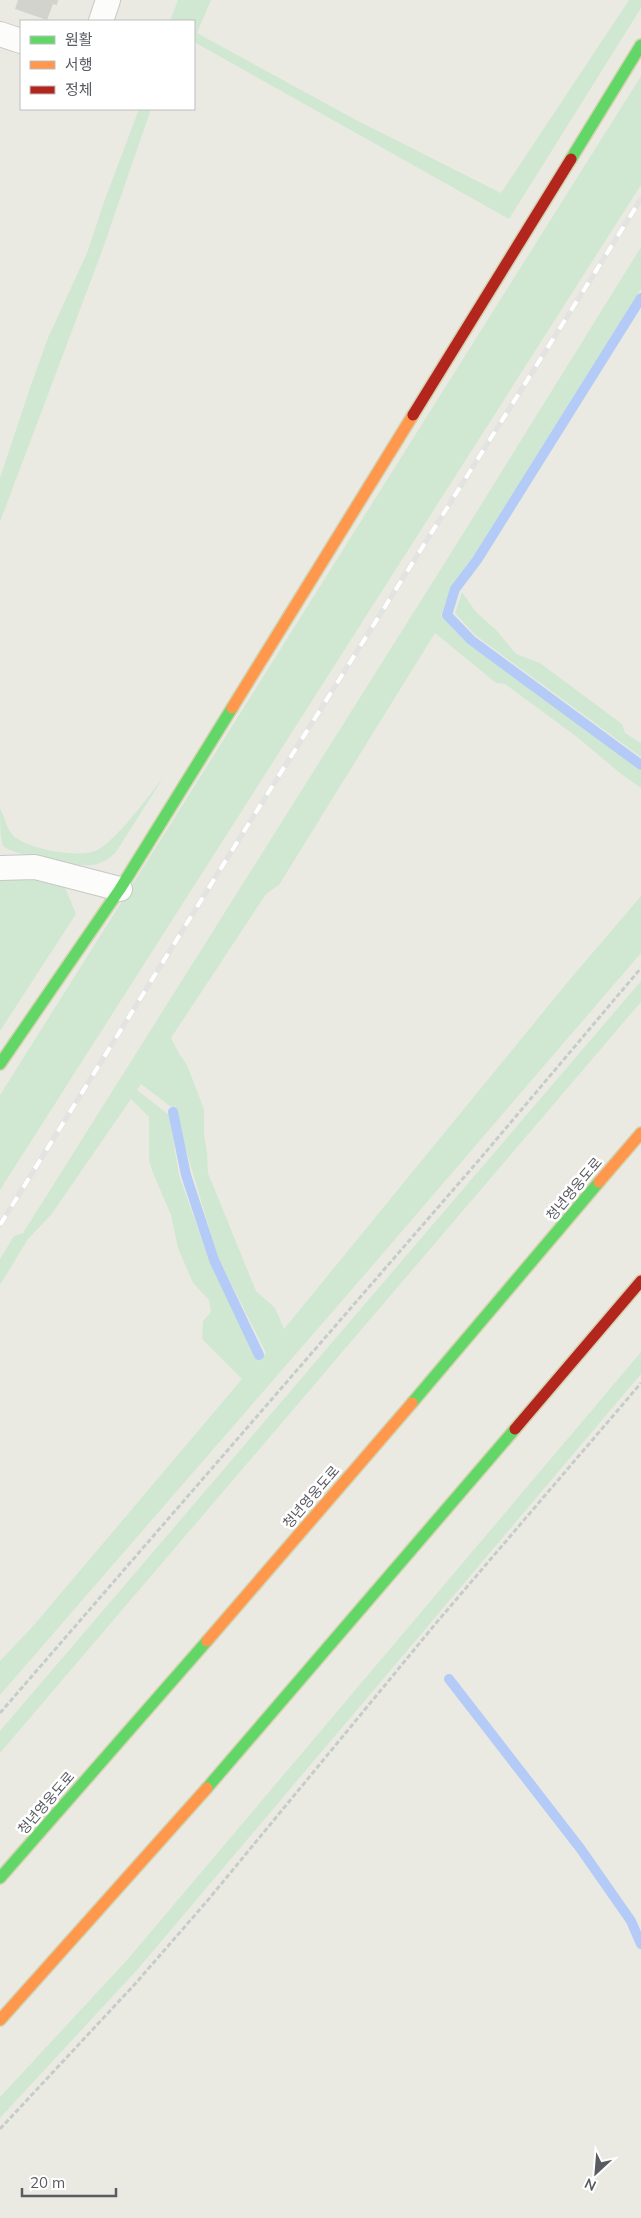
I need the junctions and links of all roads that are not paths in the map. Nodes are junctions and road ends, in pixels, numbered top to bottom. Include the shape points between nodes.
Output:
1 (108, 0) edge
2 (101, 20) edge
3 (0, 34) edge
4 (20, 42) edge
5 (641, 44) edge
6 (0, 868) edge
7 (120, 889) junction
8 (0, 1064) edge
9 (641, 1133) edge
10 (641, 1281) edge
11 (0, 1878) edge
12 (0, 2020) edge

1 - 2 street
3 - 4 street
5 - 7 main road
6 - 7 street via 35,867
7 - 8 main road
9 - 11 main road, 청년영웅도로 via 307,1526
10 - 12 main road via 233,1758

